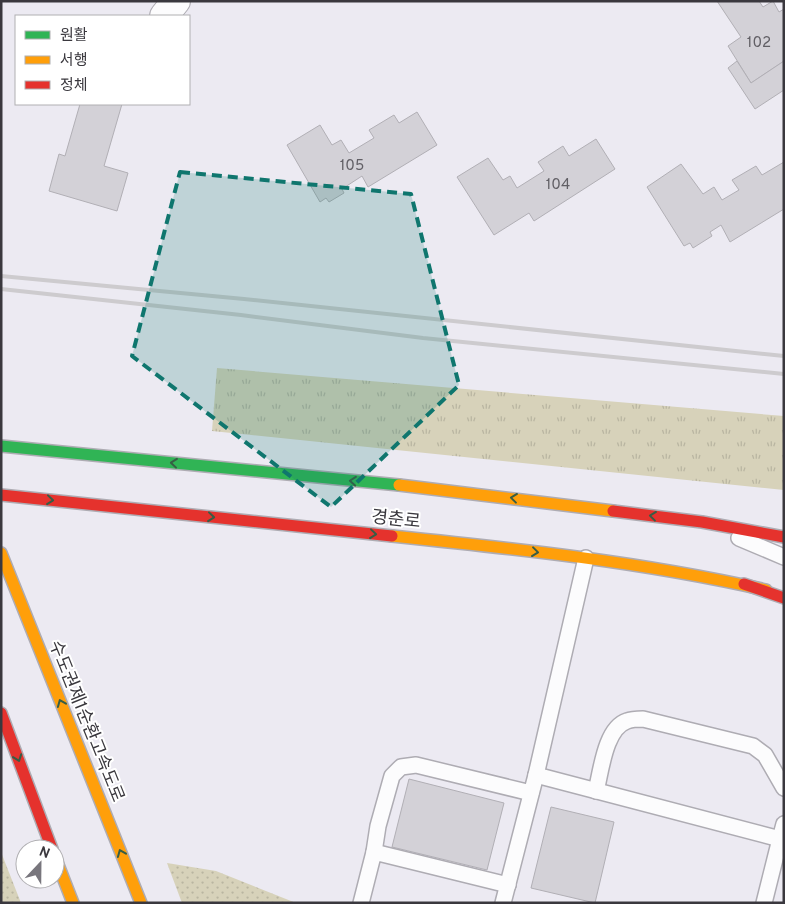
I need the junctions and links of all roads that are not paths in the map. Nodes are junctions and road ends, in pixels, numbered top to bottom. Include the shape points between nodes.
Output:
1 (176, 1) edge
2 (165, 15) edge
3 (1, 446) edge
4 (1, 495) edge
5 (702, 522) junction
6 (784, 537) edge
7 (1, 553) edge
8 (784, 557) edge
9 (586, 558) junction
10 (784, 596) edge
11 (1, 713) edge
12 (536, 775) junction
13 (784, 788) edge
14 (596, 791) junction
15 (531, 793) junction
16 (784, 824) edge
17 (48, 839) edge
18 (780, 839) junction
19 (374, 852) junction
20 (65, 884) edge
21 (508, 885) junction
22 (70, 898) edge
23 (140, 901) edge
24 (361, 903) edge
25 (503, 903) edge
26 (764, 903) edge

1 - 2 street
5 -> 3 main road, 경춘로 via 458,491
4 -> 9 main road, 경춘로
5 - 6 main road, 경춘로
5 - 8 lane
23 -> 7 main road, 수도권제1순환고속도로
9 - 10 main road, 경춘로 via 744,584
9 - 12 lane
11 -> 17 main road
12 - 14 lane
12 - 15 lane
13 - 14 lane via 765,755 753,746 643,719 626,721 613,730
14 - 18 lane
15 - 19 lane via 416,765 401,767 392,776
15 - 21 lane
16 - 18 lane
18 - 26 lane
19 - 21 lane
19 - 24 lane
20 - 22 main road
21 - 25 lane

